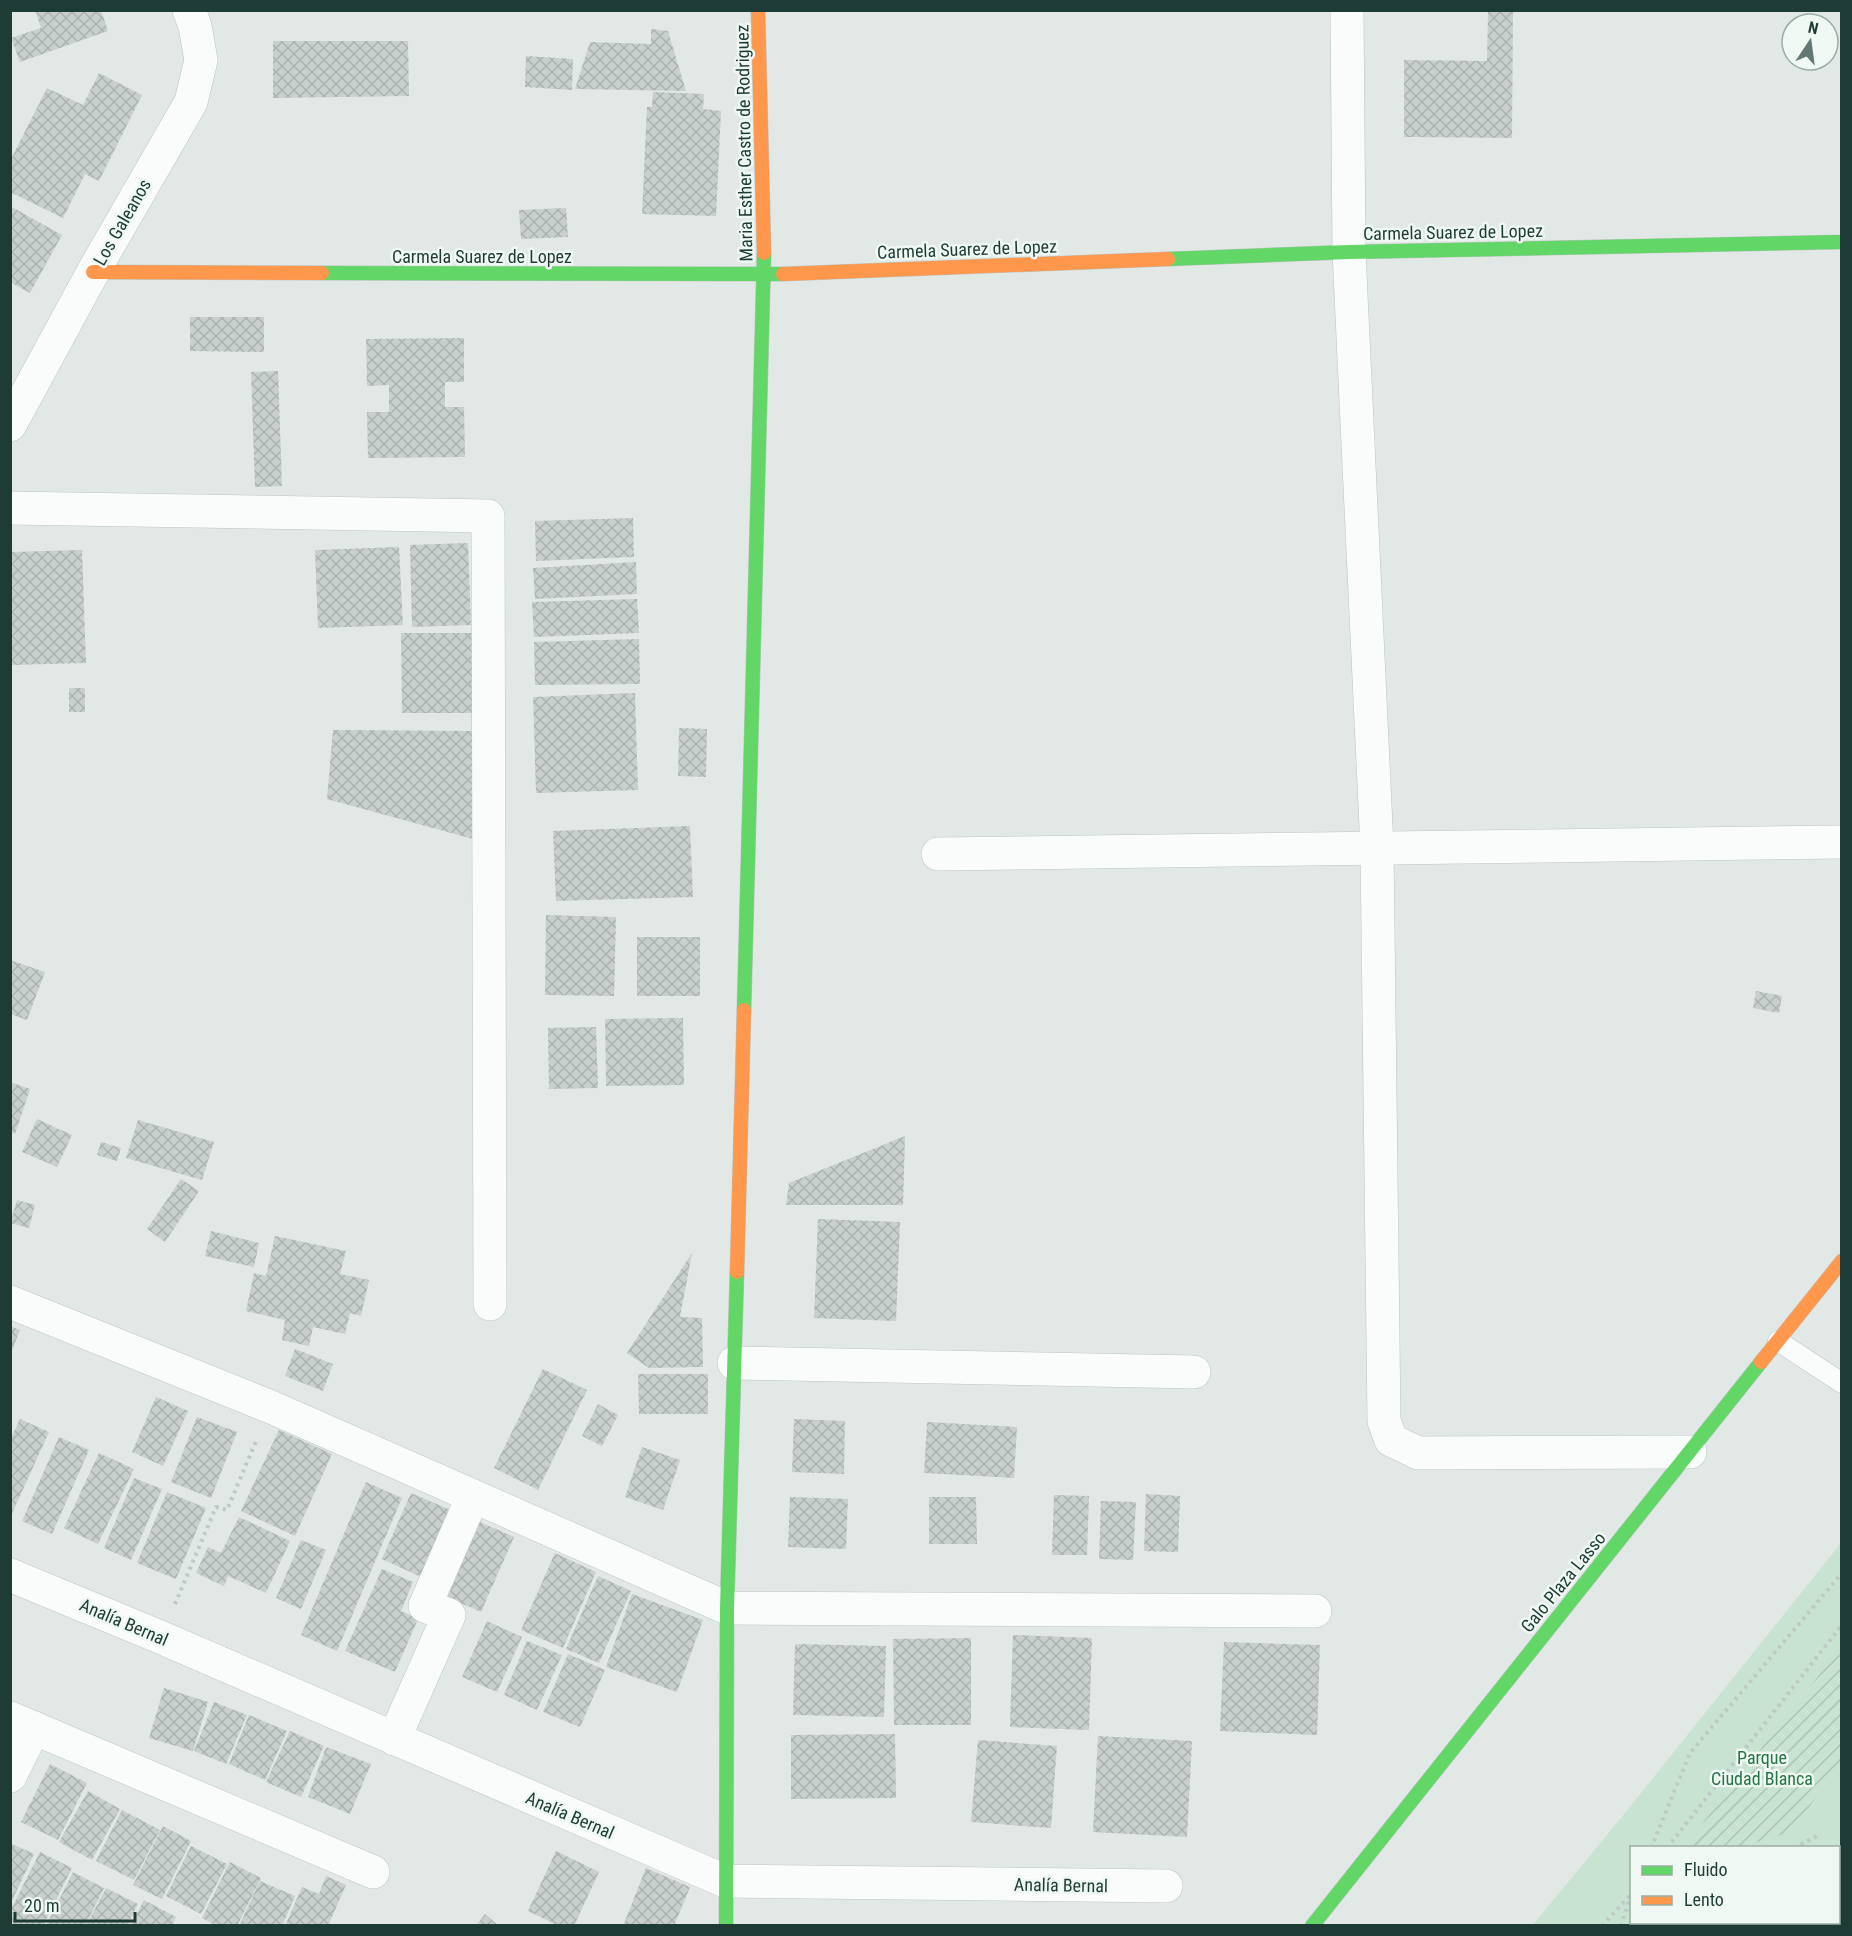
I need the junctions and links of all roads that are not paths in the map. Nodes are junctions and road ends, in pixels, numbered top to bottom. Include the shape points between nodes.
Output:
1 (189, 10) edge
2 (758, 10) edge
3 (1347, 10) edge
4 (1842, 242) edge
5 (1348, 252) junction
6 (93, 273) junction
7 (765, 275) junction
8 (10, 426) edge
9 (10, 508) edge
10 (1842, 842) edge
11 (1377, 848) junction
12 (938, 854) dead end
13 (1842, 1261) edge
14 (10, 1302) edge
15 (490, 1304) dead end
16 (1778, 1341) junction
17 (734, 1363) junction
18 (1194, 1372) dead end
19 (1842, 1383) edge
20 (1690, 1452) junction
21 (472, 1496) junction
22 (10, 1575) edge
23 (727, 1608) junction
24 (1315, 1611) dead end
25 (22, 1723) edge
26 (394, 1739) junction
27 (10, 1776) edge
28 (373, 1872) dead end
29 (726, 1881) junction
30 (1166, 1886) dead end
31 (726, 1926) edge
32 (1312, 1926) edge

1 - 6 street, Los Galeanos via 201,60 191,102
2 - 7 street, Maria Esther Castro de Rodriguez
3 - 5 street
4 - 5 street, Carmela Suarez de Lopez
5 - 7 street, Carmela Suarez de Lopez
5 - 11 street
6 - 7 street, Carmela Suarez de Lopez
6 - 8 street, Los Galeanos
7 - 17 street, Maria Esther Castro de Rodriguez
9 - 15 street via 488,516
10 - 11 street
11 - 12 street
11 - 20 street via 1384,1421 1391,1440 1418,1454
13 - 16 street, Galo Plaza Lasso
14 - 21 street via 271,1407
16 - 19 lane
16 - 20 street, Galo Plaza Lasso
17 - 18 street
17 - 23 street, Maria Esther Castro de Rodriguez
20 - 32 street, Galo Plaza Lasso
21 - 23 street
21 - 26 street via 425,1606 448,1615
22 - 26 street, Analía Bernal
23 - 24 street
23 - 29 street, Maria Esther Castro de Rodriguez
25 - 27 street
25 - 28 street
26 - 29 street, Analía Bernal
29 - 30 street, Analía Bernal
29 - 31 street, Maria Esther Castro de Rodriguez

